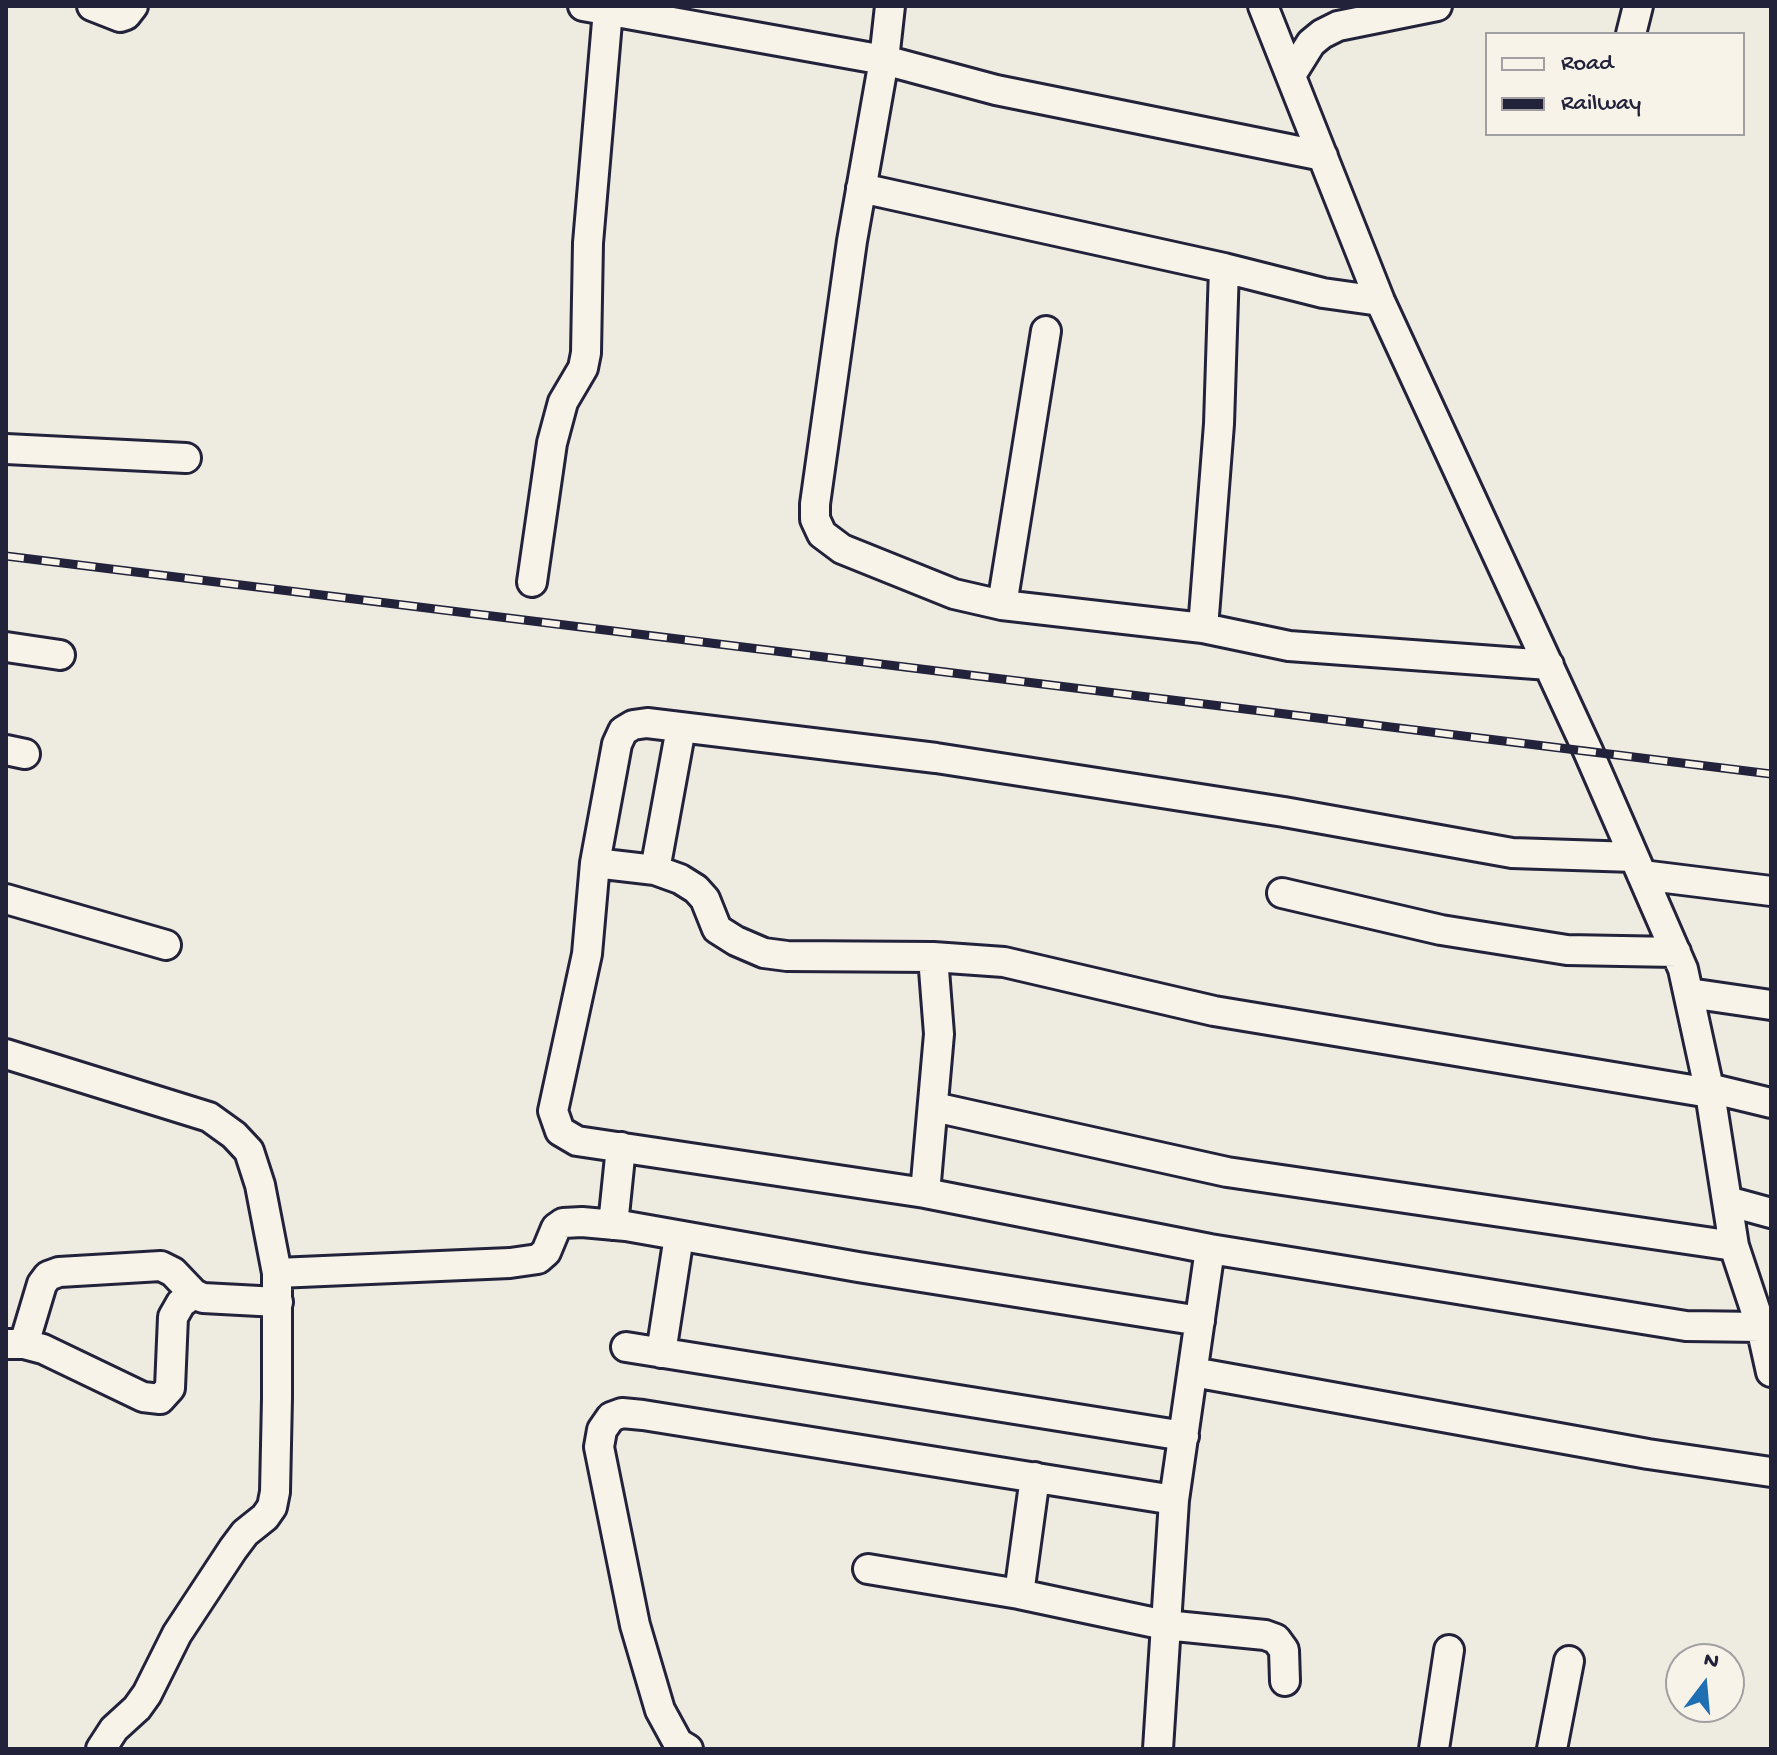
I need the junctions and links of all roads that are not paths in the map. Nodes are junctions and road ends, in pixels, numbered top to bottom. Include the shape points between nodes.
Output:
1 (92, 6) edge
2 (133, 6) edge
3 (890, 6) edge
4 (1263, 6) edge
5 (1437, 6) edge
6 (1638, 6) edge
7 (596, 8) edge
8 (1632, 32) edge
9 (884, 60) junction
10 (1291, 75) junction
11 (1323, 156) junction
12 (861, 188) junction
13 (1224, 268) junction
14 (1380, 301) junction
15 (1046, 331) dead end
16 (6, 449) edge
17 (186, 458) dead end
18 (532, 582) dead end
19 (1002, 605) junction
20 (1203, 628) junction
21 (6, 647) edge
22 (60, 655) dead end
23 (1549, 665) junction
24 (681, 728) junction
25 (595, 863) junction
26 (1638, 866) junction
27 (655, 870) junction
28 (1771, 891) edge
29 (1282, 893) dead end
30 (6, 899) edge
31 (166, 945) dead end
32 (1676, 952) junction
33 (933, 957) junction
34 (1689, 993) junction
35 (1771, 1005) edge
36 (6, 1054) edge
37 (1710, 1090) junction
38 (1771, 1103) edge
39 (934, 1107) junction
40 (621, 1147) junction
41 (925, 1193) junction
42 (1727, 1201) junction
43 (1771, 1213) edge
44 (613, 1225) junction
45 (679, 1236) junction
46 (1734, 1246) junction
47 (1210, 1249) junction
48 (277, 1273) junction
49 (194, 1294) junction
50 (278, 1302) junction
51 (1200, 1321) junction
52 (1761, 1327) junction
53 (15, 1344) edge
54 (626, 1347) dead end
55 (661, 1353) junction
56 (1193, 1372) junction
57 (1771, 1372) edge
58 (1184, 1436) junction
59 (1771, 1472) edge
60 (1035, 1477) junction
61 (1174, 1500) junction
62 (868, 1569) dead end
63 (1019, 1594) junction
64 (1165, 1625) junction
65 (1449, 1650) dead end
66 (1569, 1661) dead end
67 (1285, 1681) dead end
68 (101, 1749) edge
69 (688, 1749) edge
70 (1158, 1749) edge
71 (1434, 1749) edge
72 (1552, 1749) edge

1 - 2 street via 120,17
3 - 9 street
4 - 10 street
5 - 10 street via 1338,26 1311,43
6 - 8 street
7 - 9 street
7 - 18 street via 586,353 563,402 552,443
9 - 11 street via 996,90
9 - 12 street
10 - 11 street
11 - 14 street
12 - 13 street
12 - 19 street via 815,519 822,534 842,549 954,594
13 - 14 street
13 - 20 street via 1219,424
14 - 23 street
15 - 19 street
16 - 17 street
19 - 20 street
20 - 23 street via 1289,646
21 - 22 street
23 - 26 street
24 - 25 street via 647,723 623,731
24 - 26 street via 936,758 1512,853
24 - 27 street
25 - 27 street
25 - 40 street via 587,954 553,1111 560,1131 577,1141
26 - 28 street
26 - 32 street
27 - 33 street via 696,889 717,929 764,953
29 - 32 street via 1441,930 1567,950
30 - 31 street
32 - 34 street
33 - 37 street via 1004,962 1214,1011
33 - 39 street via 939,1034
34 - 35 street
34 - 37 street
36 - 48 street via 209,1117 234,1135 249,1151 260,1185
37 - 38 street
37 - 42 street
39 - 41 street
39 - 46 street via 1227,1172
40 - 41 street
40 - 44 street
41 - 47 street
42 - 43 street
42 - 46 street
44 - 45 street
44 - 48 street via 563,1223 538,1259 510,1263
45 - 51 street
45 - 55 street
46 - 52 street
47 - 51 street
47 - 52 street via 1686,1326
48 - 50 street
49 - 50 street
49 - 53 street via 183,1279 161,1266 59,1272 42,1284
49 - 53 street via 173,1317 170,1388 160,1399 143,1397 43,1349
50 - 68 street via 272,1507 233,1549 177,1634 147,1694
51 - 56 street
52 - 57 street
54 - 55 street
55 - 58 street
56 - 58 street
56 - 59 street
58 - 61 street
60 - 61 street
60 - 63 street
60 - 69 street via 643,1415 611,1417 599,1447 635,1625 660,1710 678,1743
61 - 64 street
62 - 63 street
63 - 64 street
64 - 67 street via 1276,1639 1284,1650
64 - 70 street
65 - 71 street
66 - 72 street

